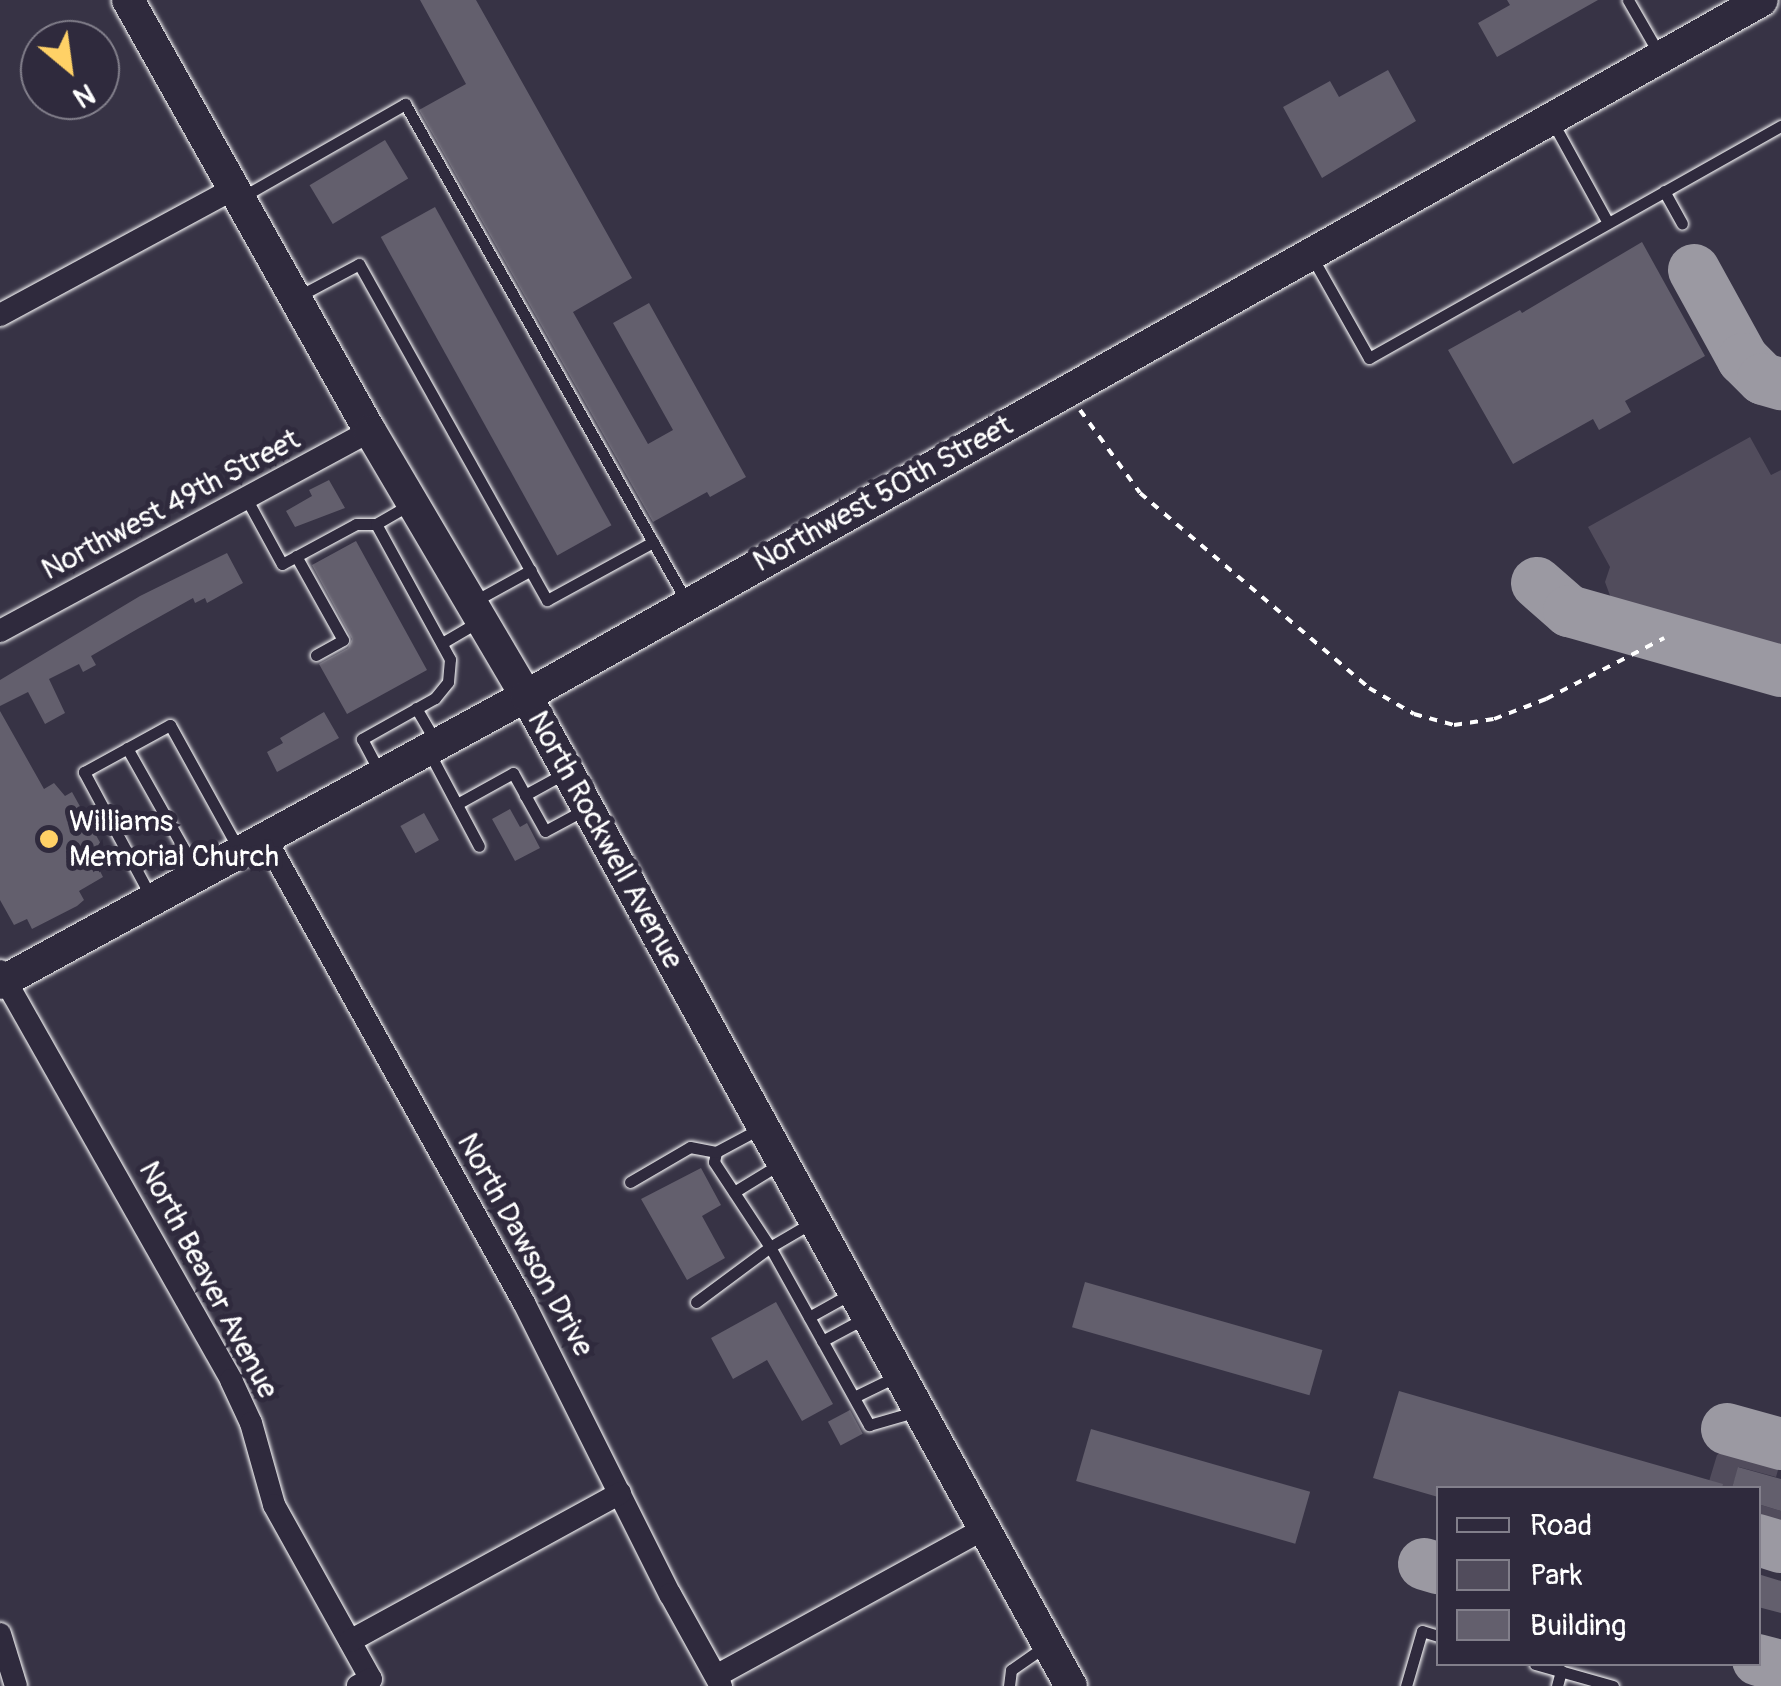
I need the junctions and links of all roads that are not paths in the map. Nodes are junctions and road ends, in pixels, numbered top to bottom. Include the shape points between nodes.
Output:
1 (128, 0) edge
2 (1628, 0) edge
3 (1762, 0) edge
4 (1661, 57) junction
5 (1550, 119) junction
6 (1781, 126) edge
7 (1664, 191) junction
8 (236, 194) junction
9 (1608, 222) junction
10 (1682, 224) dead end
11 (1310, 254) junction
12 (294, 298) junction
13 (0, 316) edge
14 (370, 431) junction
15 (246, 498) junction
16 (412, 503) junction
17 (376, 524) junction
18 (653, 542) junction
19 (296, 556) junction
20 (531, 570) junction
21 (688, 604) junction
22 (476, 611) junction
23 (0, 631) edge
24 (442, 643) junction
25 (316, 655) dead end
26 (526, 696) junction
27 (416, 708) junction
28 (433, 747) junction
29 (127, 748) junction
30 (568, 771) junction
31 (382, 775) junction
32 (525, 794) junction
33 (457, 804) junction
34 (588, 808) junction
35 (253, 845) junction
36 (479, 846) dead end
37 (199, 875) junction
38 (153, 901) junction
39 (2, 978) edge
40 (762, 1127) junction
41 (716, 1152) junction
42 (782, 1162) junction
43 (630, 1182) dead end
44 (734, 1192) junction
45 (814, 1222) junction
46 (770, 1246) junction
47 (696, 1302) dead end
48 (859, 1306) junction
49 (809, 1317) junction
50 (822, 1341) junction
51 (897, 1376) junction
52 (854, 1398) junction
53 (916, 1412) junction
54 (620, 1494) junction
55 (982, 1530) junction
56 (0, 1634) edge
57 (1436, 1635) edge
58 (350, 1640) junction
59 (1047, 1644) junction
60 (1542, 1666) edge
61 (1561, 1671) junction
62 (718, 1681) edge
63 (364, 1682) edge
64 (16, 1686) edge
65 (1009, 1686) edge
66 (1071, 1686) edge
67 (1406, 1686) edge
68 (1556, 1686) edge
69 (1614, 1686) edge

1 - 8 street, North Rockwell Avenue
2 - 4 lane
3 - 4 street, Northwest 50th Street
4 - 5 street, Northwest 50th Street
5 - 9 lane
5 - 11 street, Northwest 50th Street
6 - 7 lane
7 - 9 lane
7 - 10 lane
8 - 12 street, North Rockwell Avenue
8 - 13 street
8 - 18 lane via 405,104
9 - 11 lane via 1369,358
11 - 21 street, Northwest 50th Street
12 - 14 street, North Rockwell Avenue
12 - 20 lane via 358,264
14 - 15 street, Northwest 49th Street
14 - 16 street, North Rockwell Avenue
15 - 19 lane via 282,564
15 - 23 street, Northwest 49th Street
16 - 17 lane
16 - 22 street, North Rockwell Avenue
17 - 19 lane via 356,524
17 - 24 lane
18 - 20 lane via 547,600
18 - 21 lane
19 - 25 lane via 343,640
20 - 22 lane
21 - 26 street, Northwest 50th Street
22 - 24 lane
22 - 26 street, North Rockwell Avenue
24 - 27 lane via 450,659 448,682
26 - 28 street, Northwest 50th Street
26 - 30 street, North Rockwell Avenue
27 - 28 lane
27 - 31 lane via 362,738
28 - 31 street, Northwest 50th Street
28 - 33 lane
29 - 35 lane via 170,725
29 - 37 lane
29 - 38 lane via 84,772
30 - 32 lane
30 - 34 street, North Rockwell Avenue
31 - 35 street, Northwest 50th Street
32 - 33 lane via 513,773
32 - 34 lane via 545,831
33 - 36 lane
34 - 40 street, North Rockwell Avenue
35 - 37 street, Northwest 50th Street
35 - 54 street, North Dawson Drive via 524,1303
37 - 38 street, Northwest 50th Street
38 - 39 street, Northwest 50th Street
39 - 58 street, North Beaver Avenue via 232,1380 274,1505
40 - 41 lane
40 - 42 street, North Rockwell Avenue
41 - 43 lane via 690,1146
41 - 44 lane via 714,1162
42 - 44 lane
42 - 45 street, North Rockwell Avenue
44 - 46 lane
45 - 46 lane
45 - 48 street, North Rockwell Avenue
46 - 47 lane
46 - 49 lane
48 - 49 lane
48 - 50 lane
48 - 51 street, North Rockwell Avenue
49 - 50 lane
50 - 52 lane
51 - 52 lane
51 - 53 street, North Rockwell Avenue
52 - 53 lane via 869,1426
53 - 55 street, North Rockwell Avenue
54 - 58 street
54 - 62 street, North Dawson Drive
55 - 59 street, North Rockwell Avenue
55 - 62 street
56 - 64 street
57 - 67 lane via 1422,1631
58 - 63 street, North Beaver Avenue
59 - 65 lane via 1011,1670
59 - 66 street, North Rockwell Avenue
60 - 61 lane
61 - 68 lane
61 - 69 lane

